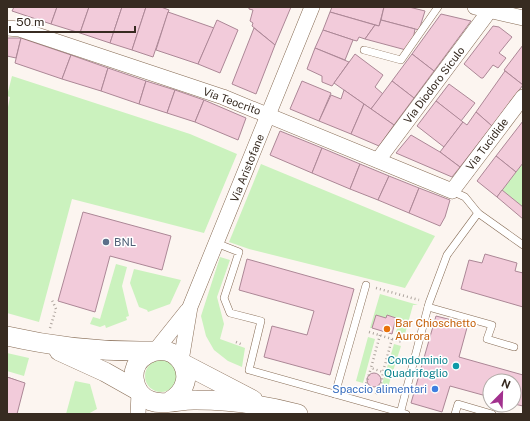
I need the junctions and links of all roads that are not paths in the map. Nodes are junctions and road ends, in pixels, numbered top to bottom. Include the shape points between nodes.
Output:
1 (312, 7) edge
2 (438, 7) edge
3 (483, 9) edge
4 (523, 18) edge
5 (7, 28) edge
6 (364, 50) dead end
7 (523, 97) edge
8 (269, 114) junction
9 (378, 160) junction
10 (452, 191) junction
11 (478, 214) junction
12 (216, 244) junction
13 (523, 245) edge
14 (366, 284) road end
15 (429, 305) junction
16 (190, 307) junction
17 (7, 336) edge
18 (45, 345) junction
19 (514, 347) dead end
20 (154, 351) junction
21 (182, 363) junction
22 (138, 391) junction
23 (335, 394) junction
24 (264, 405) junction
25 (163, 406) edge
26 (292, 413) edge
27 (402, 413) edge
28 (138, 414) edge
29 (455, 414) edge
30 (492, 414) edge

1 - 8 street, Via Aristofane
2 - 6 lane via 401,60
3 - 4 street
3 - 9 street, Via Diodoro Siculo
5 - 8 street, Via Teocrito via 20,29 152,72
7 - 10 street, Via Tucidide
8 - 9 street, Via Teocrito
8 - 12 street, Via Aristofane
9 - 10 street, Via Teocrito
10 - 11 lane via 465,197
11 - 13 lane
11 - 15 lane via 447,256
12 - 16 street, Via Aristofane
12 - 23 lane via 239,252 224,298 230,313 261,321 249,370
14 - 23 lane
15 - 19 lane via 492,325 487,339
15 - 27 lane
16 - 20 street
16 - 21 street
17 - 18 street
18 - 20 street via 122,352
18 - 22 street via 105,372
20 - 21 street via 170,352
20 - 22 street via 144,356 134,371
21 - 24 street
21 - 25 street via 186,382 177,397
22 - 25 street via 151,402
22 - 28 street
23 - 27 lane
24 - 25 street via 196,400
24 - 26 street
29 - 30 lane via 458,404

